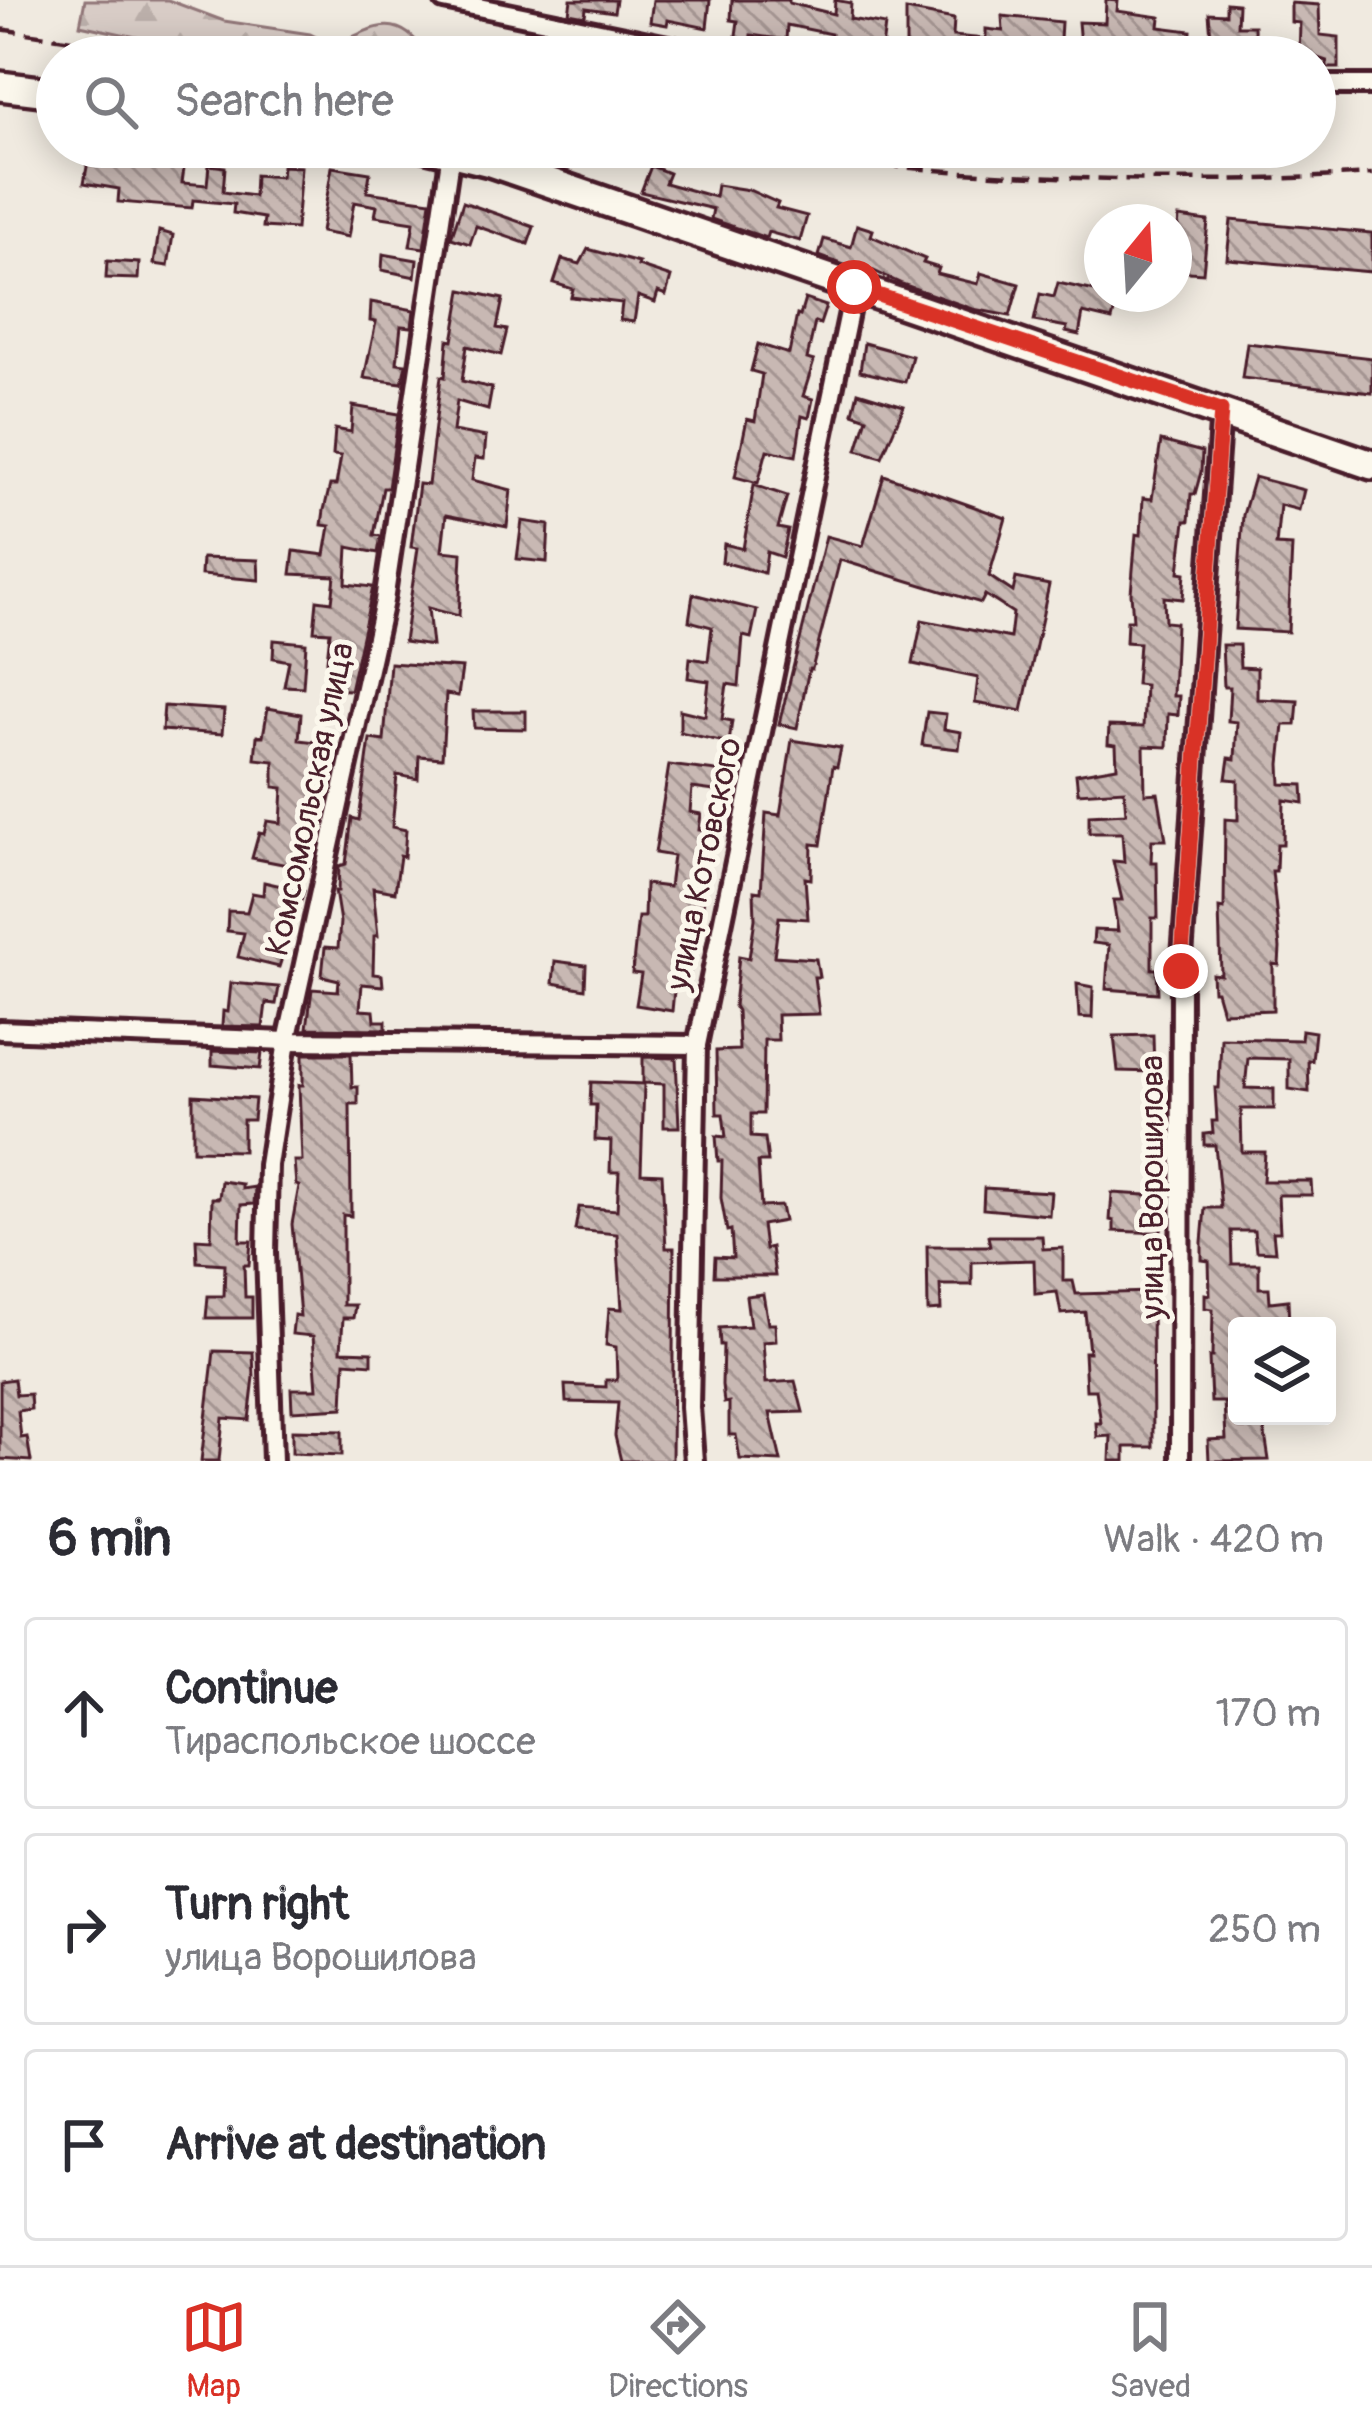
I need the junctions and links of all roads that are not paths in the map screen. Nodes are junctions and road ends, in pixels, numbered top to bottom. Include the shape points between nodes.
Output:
1 (445, 0) edge
2 (619, 36) edge
3 (1336, 85) edge
4 (1372, 85) edge
5 (0, 86) edge
6 (36, 90) edge
7 (438, 168) edge
8 (507, 168) edge
9 (854, 287) junction
10 (1221, 410) junction
11 (1372, 464) edge
12 (0, 1030) edge
13 (287, 1041) junction
14 (697, 1045) junction
15 (273, 1461) edge
16 (694, 1461) edge
17 (1180, 1461) edge

1 - 2 street
3 - 4 street
5 - 6 main road
7 - 13 street, Комсомольская улица via 384,602
8 - 9 main road
9 - 10 main road
9 - 14 street, улица Котовского
10 - 11 main road
10 - 17 street, улица Ворошилова via 1181,971
12 - 13 street
13 - 14 street
13 - 15 street, Комсомольская улица via 268,1165
14 - 16 street, улица Котовского

